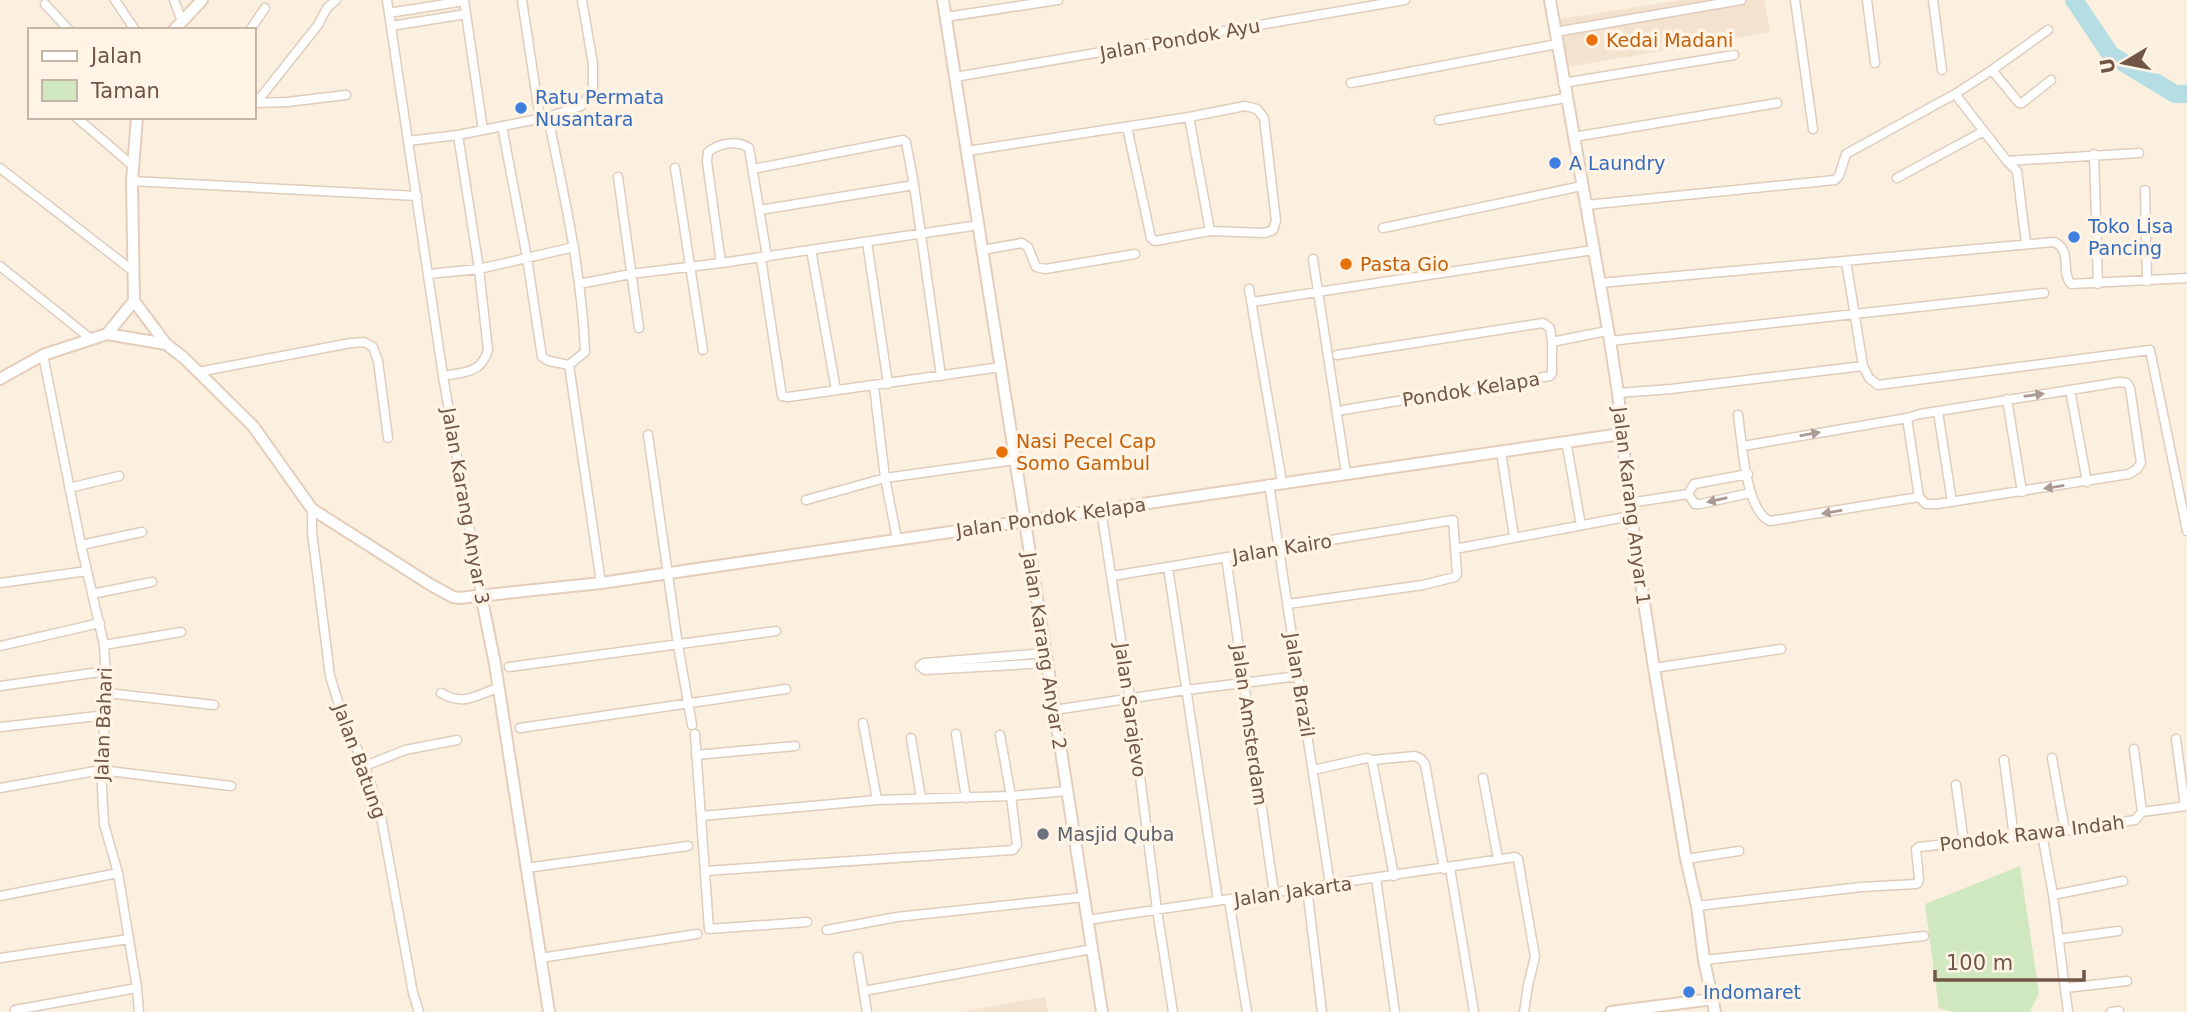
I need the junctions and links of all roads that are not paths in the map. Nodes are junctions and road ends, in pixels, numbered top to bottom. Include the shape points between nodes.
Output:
1 (115, 0) edge
2 (174, 0) edge
3 (202, 0) edge
4 (336, 0) edge
5 (387, 0) edge
6 (464, 0) edge
7 (522, 0) edge
8 (582, 0) edge
9 (943, 0) edge
10 (1058, 0) edge
11 (1405, 0) edge
12 (1550, 0) edge
13 (1741, 0) edge
14 (1795, 0) edge
15 (1867, 0) edge
16 (1933, 0) edge
17 (45, 4) dead end
18 (265, 8) dead end
19 (389, 13) junction
20 (466, 14) junction
21 (946, 17) junction
22 (178, 26) edge
23 (391, 26) junction
24 (67, 28) edge
25 (134, 28) edge
26 (251, 28) edge
27 (2048, 30) dead end
28 (1555, 32) junction
29 (1557, 44) junction
30 (1734, 55) dead end
31 (1875, 63) dead end
32 (1942, 70) dead end
33 (1992, 70) junction
34 (955, 77) junction
35 (2051, 80) dead end
36 (1351, 83) dead end
37 (1563, 83) junction
38 (1955, 94) junction
39 (346, 95) dead end
40 (1566, 98) junction
41 (256, 102) edge
42 (256, 103) edge
43 (1777, 103) dead end
44 (1189, 117) junction
45 (544, 118) junction
46 (78, 119) edge
47 (137, 119) edge
48 (1439, 120) dead end
49 (502, 126) junction
50 (1127, 127) junction
51 (1813, 129) dead end
52 (483, 130) junction
53 (1984, 131) junction
54 (458, 135) junction
55 (1574, 136) junction
56 (408, 141) junction
57 (967, 150) junction
58 (2139, 153) dead end
59 (2094, 155) junction
60 (2007, 161) junction
61 (133, 166) junction
62 (0, 168) edge
63 (675, 168) dead end
64 (753, 169) junction
65 (618, 177) dead end
66 (1897, 178) dead end
67 (132, 181) junction
68 (914, 185) junction
69 (1583, 187) junction
70 (2146, 190) dead end
71 (417, 196) junction
72 (1586, 205) junction
73 (760, 210) junction
74 (979, 225) junction
75 (1382, 228) dead end
76 (1210, 231) junction
77 (921, 233) junction
78 (867, 242) junction
79 (2026, 243) junction
80 (574, 247) junction
81 (811, 250) junction
82 (982, 250) junction
83 (1593, 250) junction
84 (1135, 254) dead end
85 (764, 257) junction
86 (527, 258) junction
87 (1313, 259) dead end
88 (1846, 261) junction
89 (721, 263) junction
90 (0, 266) edge
91 (690, 267) junction
92 (479, 269) junction
93 (133, 271) junction
94 (429, 274) junction
95 (631, 274) junction
96 (2187, 278) edge
97 (2147, 281) junction
98 (1600, 283) junction
99 (579, 284) junction
100 (2098, 284) junction
101 (1249, 289) dead end
102 (1318, 292) junction
103 (2044, 293) dead end
104 (134, 301) junction
105 (1251, 302) junction
106 (1854, 315) junction
107 (639, 328) dead end
108 (107, 334) junction
109 (1608, 336) junction
110 (91, 339) junction
111 (1552, 342) junction
112 (166, 344) junction
113 (703, 350) dead end
114 (43, 355) junction
115 (1337, 355) dead end
116 (569, 365) junction
117 (1863, 366) junction
118 (1001, 367) junction
119 (198, 372) junction
120 (443, 376) junction
121 (941, 376) junction
122 (0, 379) edge
123 (888, 384) junction
124 (874, 386) junction
125 (836, 390) junction
126 (2070, 390) junction
127 (1618, 393) junction
128 (2007, 399) junction
129 (1343, 411) dead end
130 (1938, 412) junction
131 (1738, 415) dead end
132 (1907, 418) junction
133 (1620, 433) junction
134 (648, 435) dead end
135 (388, 438) dead end
136 (1566, 441) junction
137 (1743, 446) junction
138 (1501, 452) junction
139 (1015, 460) junction
140 (1346, 472) junction
141 (1748, 474) junction
142 (119, 476) dead end
143 (885, 478) junction
144 (2087, 481) junction
145 (1282, 482) junction
146 (1269, 484) junction
147 (69, 488) junction
148 (2022, 492) junction
149 (1750, 493) junction
150 (1688, 494) junction
151 (1920, 497) junction
152 (806, 500) dead end
153 (1952, 502) junction
154 (1629, 503) junction
155 (312, 509) junction
156 (1101, 510) junction
157 (1631, 516) junction
158 (1026, 521) junction
159 (1581, 525) junction
160 (2187, 531) edge
161 (142, 532) dead end
162 (1514, 537) junction
163 (897, 539) junction
164 (80, 545) junction
165 (1279, 549) junction
166 (1455, 549) junction
167 (1226, 557) junction
168 (1168, 567) junction
169 (87, 571) junction
170 (668, 573) junction
171 (1112, 576) junction
172 (152, 582) dead end
173 (0, 583) edge
174 (601, 583) junction
175 (92, 594) junction
176 (481, 595) junction
177 (1288, 604) junction
178 (100, 623) junction
179 (776, 631) dead end
180 (181, 632) dead end
181 (104, 645) junction
182 (678, 645) junction
183 (0, 646) edge
184 (1781, 649) dead end
185 (1046, 658) junction
186 (509, 667) dead end
187 (1654, 668) junction
188 (107, 671) junction
189 (1299, 677) junction
190 (1244, 683) junction
191 (0, 686) edge
192 (498, 688) junction
193 (786, 690) dead end
194 (1186, 690) junction
195 (107, 693) junction
196 (441, 693) dead end
197 (1130, 698) junction
198 (688, 704) junction
199 (214, 705) dead end
200 (1055, 710) junction
201 (107, 715) junction
202 (863, 723) dead end
203 (0, 727) edge
204 (520, 728) dead end
205 (956, 734) dead end
206 (1000, 735) dead end
207 (911, 738) dead end
208 (2176, 739) dead end
209 (457, 740) dead end
210 (795, 746) dead end
211 (2134, 749) dead end
212 (696, 755) junction
213 (2052, 758) dead end
214 (1372, 760) junction
215 (2004, 760) dead end
216 (365, 766) junction
217 (101, 769) junction
218 (1313, 770) junction
219 (1483, 778) dead end
220 (1956, 785) dead end
221 (231, 786) dead end
222 (0, 788) edge
223 (1067, 791) junction
224 (1011, 796) junction
225 (921, 798) junction
226 (965, 798) junction
227 (877, 800) junction
228 (2186, 806) edge
229 (2142, 812) junction
230 (702, 816) junction
231 (2065, 831) junction
232 (2042, 834) junction
233 (2014, 837) junction
234 (1964, 843) junction
235 (688, 846) dead end
236 (1739, 851) dead end
237 (1498, 859) junction
238 (1686, 859) junction
239 (526, 868) junction
240 (1447, 868) junction
241 (705, 871) junction
242 (118, 873) junction
243 (1394, 876) junction
244 (1376, 878) junction
245 (2123, 881) dead end
246 (1330, 885) junction
247 (1307, 888) junction
248 (1274, 893) junction
249 (2053, 895) junction
250 (0, 896) edge
251 (1084, 897) junction
252 (1228, 900) junction
253 (1218, 901) junction
254 (1697, 905) junction
255 (1157, 910) junction
256 (1087, 920) junction
257 (807, 922) dead end
258 (827, 930) dead end
259 (2118, 931) dead end
260 (697, 934) dead end
261 (1924, 936) dead end
262 (129, 939) junction
263 (2059, 939) junction
264 (1092, 949) junction
265 (858, 957) dead end
266 (0, 958) edge
267 (540, 958) junction
268 (1704, 960) junction
269 (2127, 981) dead end
270 (137, 988) junction
271 (2065, 988) junction
272 (864, 991) junction
273 (1713, 999) junction
274 (15, 1010) dead end
275 (139, 1012) edge
276 (419, 1012) edge
277 (549, 1012) edge
278 (867, 1012) edge
279 (1102, 1012) edge
280 (1172, 1012) edge
281 (1247, 1012) edge
282 (1322, 1012) edge
283 (1395, 1012) edge
284 (1474, 1012) edge
285 (1524, 1012) edge
286 (1611, 1012) edge
287 (1715, 1012) edge
288 (2068, 1012) edge

1 - 25 street
2 - 22 street
3 - 22 street
4 - 41 street
5 - 19 street, Jalan Karang Anyar 3
6 - 19 street
6 - 20 street
7 - 45 street
8 - 45 street via 593,90 581,106
9 - 21 street, Jalan Karang Anyar 2
10 - 21 street
11 - 34 street, Jalan Pondok Ayu
12 - 28 street, Jalan Karang Anyar 1
13 - 28 street
14 - 51 street
15 - 31 street
16 - 32 street
17 - 24 street
18 - 26 street
19 - 23 street, Jalan Karang Anyar 3
20 - 23 street
20 - 52 street
21 - 34 street, Jalan Karang Anyar 2
23 - 56 street, Jalan Karang Anyar 3
27 - 33 street
28 - 29 street, Jalan Karang Anyar 1
29 - 36 street
29 - 37 street, Jalan Karang Anyar 1
30 - 37 street
33 - 35 street via 2019,103
33 - 38 street
34 - 57 street, Jalan Karang Anyar 2
37 - 40 street, Jalan Karang Anyar 1
38 - 53 street
38 - 72 street via 1846,154 1835,180
39 - 42 street
40 - 48 street
40 - 55 street, Jalan Karang Anyar 1
43 - 55 street
44 - 50 street
44 - 76 street
44 - 76 street via 1245,106 1257,109 1264,118 1276,221 1273,230
45 - 49 street
45 - 80 street
46 - 61 street
47 - 61 street
49 - 52 street
49 - 86 street
50 - 57 street
50 - 76 street via 1151,238 1159,242
52 - 54 street
53 - 60 street
53 - 66 street
54 - 56 street
54 - 92 street
55 - 69 street, Jalan Karang Anyar 1
56 - 71 street, Jalan Karang Anyar 3
57 - 74 street, Jalan Karang Anyar 2
58 - 59 street
59 - 60 street
59 - 100 street
60 - 79 street via 2018,174
61 - 67 street
62 - 93 street
63 - 91 street
64 - 68 street via 903,141 908,146
64 - 73 street
64 - 89 street via 749,148 743,144 715,146 708,152
65 - 95 street
67 - 71 street
67 - 93 street
68 - 73 street
68 - 77 street
69 - 72 street, Jalan Karang Anyar 1
69 - 75 street
70 - 97 street
71 - 94 street, Jalan Karang Anyar 3
72 - 83 street, Jalan Karang Anyar 1
73 - 85 street
74 - 77 street
74 - 82 street, Jalan Karang Anyar 2
77 - 78 street
77 - 121 street
78 - 81 street
78 - 123 street
79 - 88 street
79 - 100 street via 2062,245 2068,283
80 - 86 street
80 - 99 street
81 - 85 street
81 - 125 street
82 - 84 street via 1022,243 1036,267 1045,269
82 - 118 street, Jalan Karang Anyar 2
83 - 98 street, Jalan Karang Anyar 1
83 - 102 street
85 - 89 street
85 - 125 street via 782,396
86 - 92 street
86 - 116 street via 542,356
87 - 102 street
88 - 98 street
88 - 106 street
89 - 91 street
90 - 110 street
91 - 95 street
91 - 113 street
92 - 94 street
92 - 120 street via 488,350 485,360 475,370
93 - 104 street
94 - 120 street, Jalan Karang Anyar 3
95 - 99 street
95 - 107 street
96 - 97 street
97 - 100 street
98 - 109 street, Jalan Karang Anyar 1
99 - 116 street via 585,352
101 - 105 street
102 - 105 street
102 - 140 street
103 - 106 street, Pondok Kelapa
104 - 108 street
104 - 112 street
105 - 145 street
106 - 109 street, Pondok Kelapa
106 - 117 street
108 - 110 street
108 - 112 street
109 - 111 street, Pondok Kelapa
109 - 127 street, Jalan Karang Anyar 1
110 - 114 street
111 - 115 street via 1550,328 1543,323
111 - 129 street, Pondok Kelapa via 1550,376
112 - 119 street
114 - 122 street
114 - 147 street, Jalan Bahari
116 - 174 street
117 - 127 street
117 - 160 street via 1878,385 2150,350
118 - 121 street
118 - 139 street, Jalan Karang Anyar 2
119 - 135 street via 363,342 373,347 377,361
119 - 155 street via 253,426
120 - 176 street, Jalan Karang Anyar 3
121 - 123 street
123 - 124 street
124 - 125 street
124 - 143 street
128 -> 126 street
126 - 144 street
126 - 144 street via 2120,383 2130,388 2141,463 2129,474
127 - 133 street, Jalan Karang Anyar 1
128 - 130 street
128 - 148 street
130 - 132 street
130 - 153 street
131 - 137 street
137 -> 132 street
132 - 151 street
133 - 136 street, Jalan Pondok Kelapa
133 - 154 street, Jalan Karang Anyar 1
134 - 170 street
136 - 138 street, Jalan Pondok Kelapa
136 - 159 street
137 - 141 street
138 - 140 street, Jalan Pondok Kelapa
138 - 162 street
139 - 143 street
139 - 158 street, Jalan Karang Anyar 2
140 - 145 street, Jalan Pondok Kelapa
141 - 149 street
141 - 150 street via 1694,484
142 - 147 street
143 - 152 street
143 - 163 street
144 -> 148 street
145 - 146 street, Jalan Pondok Kelapa
146 - 156 street, Jalan Pondok Kelapa
146 - 165 street, Jalan Brazil
147 - 164 street, Jalan Bahari
148 - 153 street
149 -> 150 street via 1700,504
151 -> 149 street via 1770,521 1762,516
150 - 154 street
151 - 153 street via 1926,504
154 - 157 street, Jalan Karang Anyar 1
155 - 176 street, Jalan Pondok Kelapa via 447,593 459,598
155 - 216 street, Jalan Batung via 330,676
156 - 158 street, Jalan Pondok Kelapa
156 - 171 street, Jalan Sarajevo
157 - 159 street
157 - 187 street, Jalan Karang Anyar 1
158 - 163 street, Jalan Pondok Kelapa
158 - 185 street, Jalan Karang Anyar 2
159 - 162 street
161 - 164 street
162 - 166 street
163 - 170 street, Jalan Pondok Kelapa
164 - 169 street, Jalan Bahari
165 - 166 street, Jalan Kairo via 1453,520
165 - 167 street, Jalan Kairo
165 - 177 street, Jalan Brazil
166 - 177 street via 1457,574 1448,579
167 - 168 street, Jalan Kairo
167 - 190 street, Jalan Amsterdam
168 - 171 street, Jalan Kairo
168 - 194 street
169 - 173 street
169 - 175 street, Jalan Bahari
170 - 174 street, Jalan Pondok Kelapa
170 - 182 street
171 - 197 street, Jalan Sarajevo
172 - 175 street
174 - 176 street, Jalan Pondok Kelapa
175 - 178 street, Jalan Bahari
176 - 192 street, Jalan Karang Anyar 3
177 - 189 street, Jalan Brazil
178 - 181 street, Jalan Bahari
178 - 183 street
179 - 182 street
180 - 181 street
181 - 188 street, Jalan Bahari
182 - 186 street
182 - 198 street
184 - 187 street
185 - 185 street via 925,670 920,666 924,663
185 - 200 street, Jalan Karang Anyar 2
187 - 238 street, Jalan Karang Anyar 1
188 - 191 street
188 - 195 street, Jalan Bahari
189 - 190 street
189 - 218 street, Jalan Brazil
190 - 194 street
190 - 248 street, Jalan Amsterdam
192 - 196 street via 461,701
192 - 239 street, Jalan Karang Anyar 3
193 - 198 street
194 - 197 street
194 - 253 street
195 - 199 street
195 - 201 street, Jalan Bahari
197 - 200 street
197 - 255 street, Jalan Sarajevo
198 - 204 street
198 - 212 street
200 - 223 street, Jalan Karang Anyar 2
201 - 203 street
201 - 217 street, Jalan Bahari
202 - 227 street
205 - 226 street
206 - 224 street
207 - 225 street
208 - 228 street
209 - 216 street via 405,750
210 - 212 street
211 - 229 street
212 - 230 street
213 - 231 street
214 - 218 street
214 - 240 street via 1415,756 1425,764
214 - 243 street
215 - 233 street
216 - 276 street, Jalan Batung via 381,816
217 - 221 street
217 - 222 street
217 - 242 street, Jalan Bahari via 104,824
218 - 246 street, Jalan Brazil
219 - 237 street
220 - 234 street
223 - 224 street
223 - 251 street, Jalan Karang Anyar 2
224 - 226 street
224 - 241 street via 1017,845 1013,850
225 - 226 street
225 - 227 street
227 - 230 street
228 - 229 street, Pondok Rawa Indah
229 - 231 street, Pondok Rawa Indah via 2135,820
230 - 241 street
231 - 232 street, Pondok Rawa Indah
232 - 233 street, Pondok Rawa Indah
232 - 249 street
233 - 234 street, Pondok Rawa Indah
234 - 254 street, Pondok Rawa Indah via 1916,849 1916,884
235 - 239 street
236 - 238 street
237 - 240 street, Jalan Jakarta
237 - 285 street via 1518,859 1534,945
238 - 254 street, Jalan Karang Anyar 1
239 - 267 street, Jalan Karang Anyar 3
240 - 243 street, Jalan Jakarta
240 - 284 street
241 - 257 street via 711,930
242 - 250 street
242 - 262 street, Jalan Bahari
243 - 244 street, Jalan Jakarta
244 - 246 street, Jalan Jakarta
244 - 283 street
245 - 249 street
246 - 247 street, Jalan Jakarta
247 - 248 street, Jalan Jakarta
247 - 282 street
248 - 252 street, Jalan Jakarta
249 - 263 street
251 - 256 street, Jalan Karang Anyar 2
251 - 258 street via 897,917
252 - 253 street, Jalan Jakarta
252 - 281 street
253 - 255 street, Jalan Jakarta
254 - 268 street, Jalan Karang Anyar 1
255 - 256 street, Jalan Jakarta
255 - 280 street, Jalan Sarajevo
256 - 264 street, Jalan Karang Anyar 2
259 - 263 street
260 - 267 street
261 - 268 street
262 - 266 street
262 - 270 street, Jalan Bahari
263 - 271 street
264 - 272 street
264 - 279 street, Jalan Karang Anyar 2
265 - 272 street
267 - 277 street, Jalan Karang Anyar 3
268 - 273 street, Jalan Karang Anyar 1
269 - 271 street
270 - 274 street
270 - 275 street, Jalan Bahari
271 - 288 street
272 - 278 street
273 - 286 street
273 - 287 street, Jalan Karang Anyar 1

